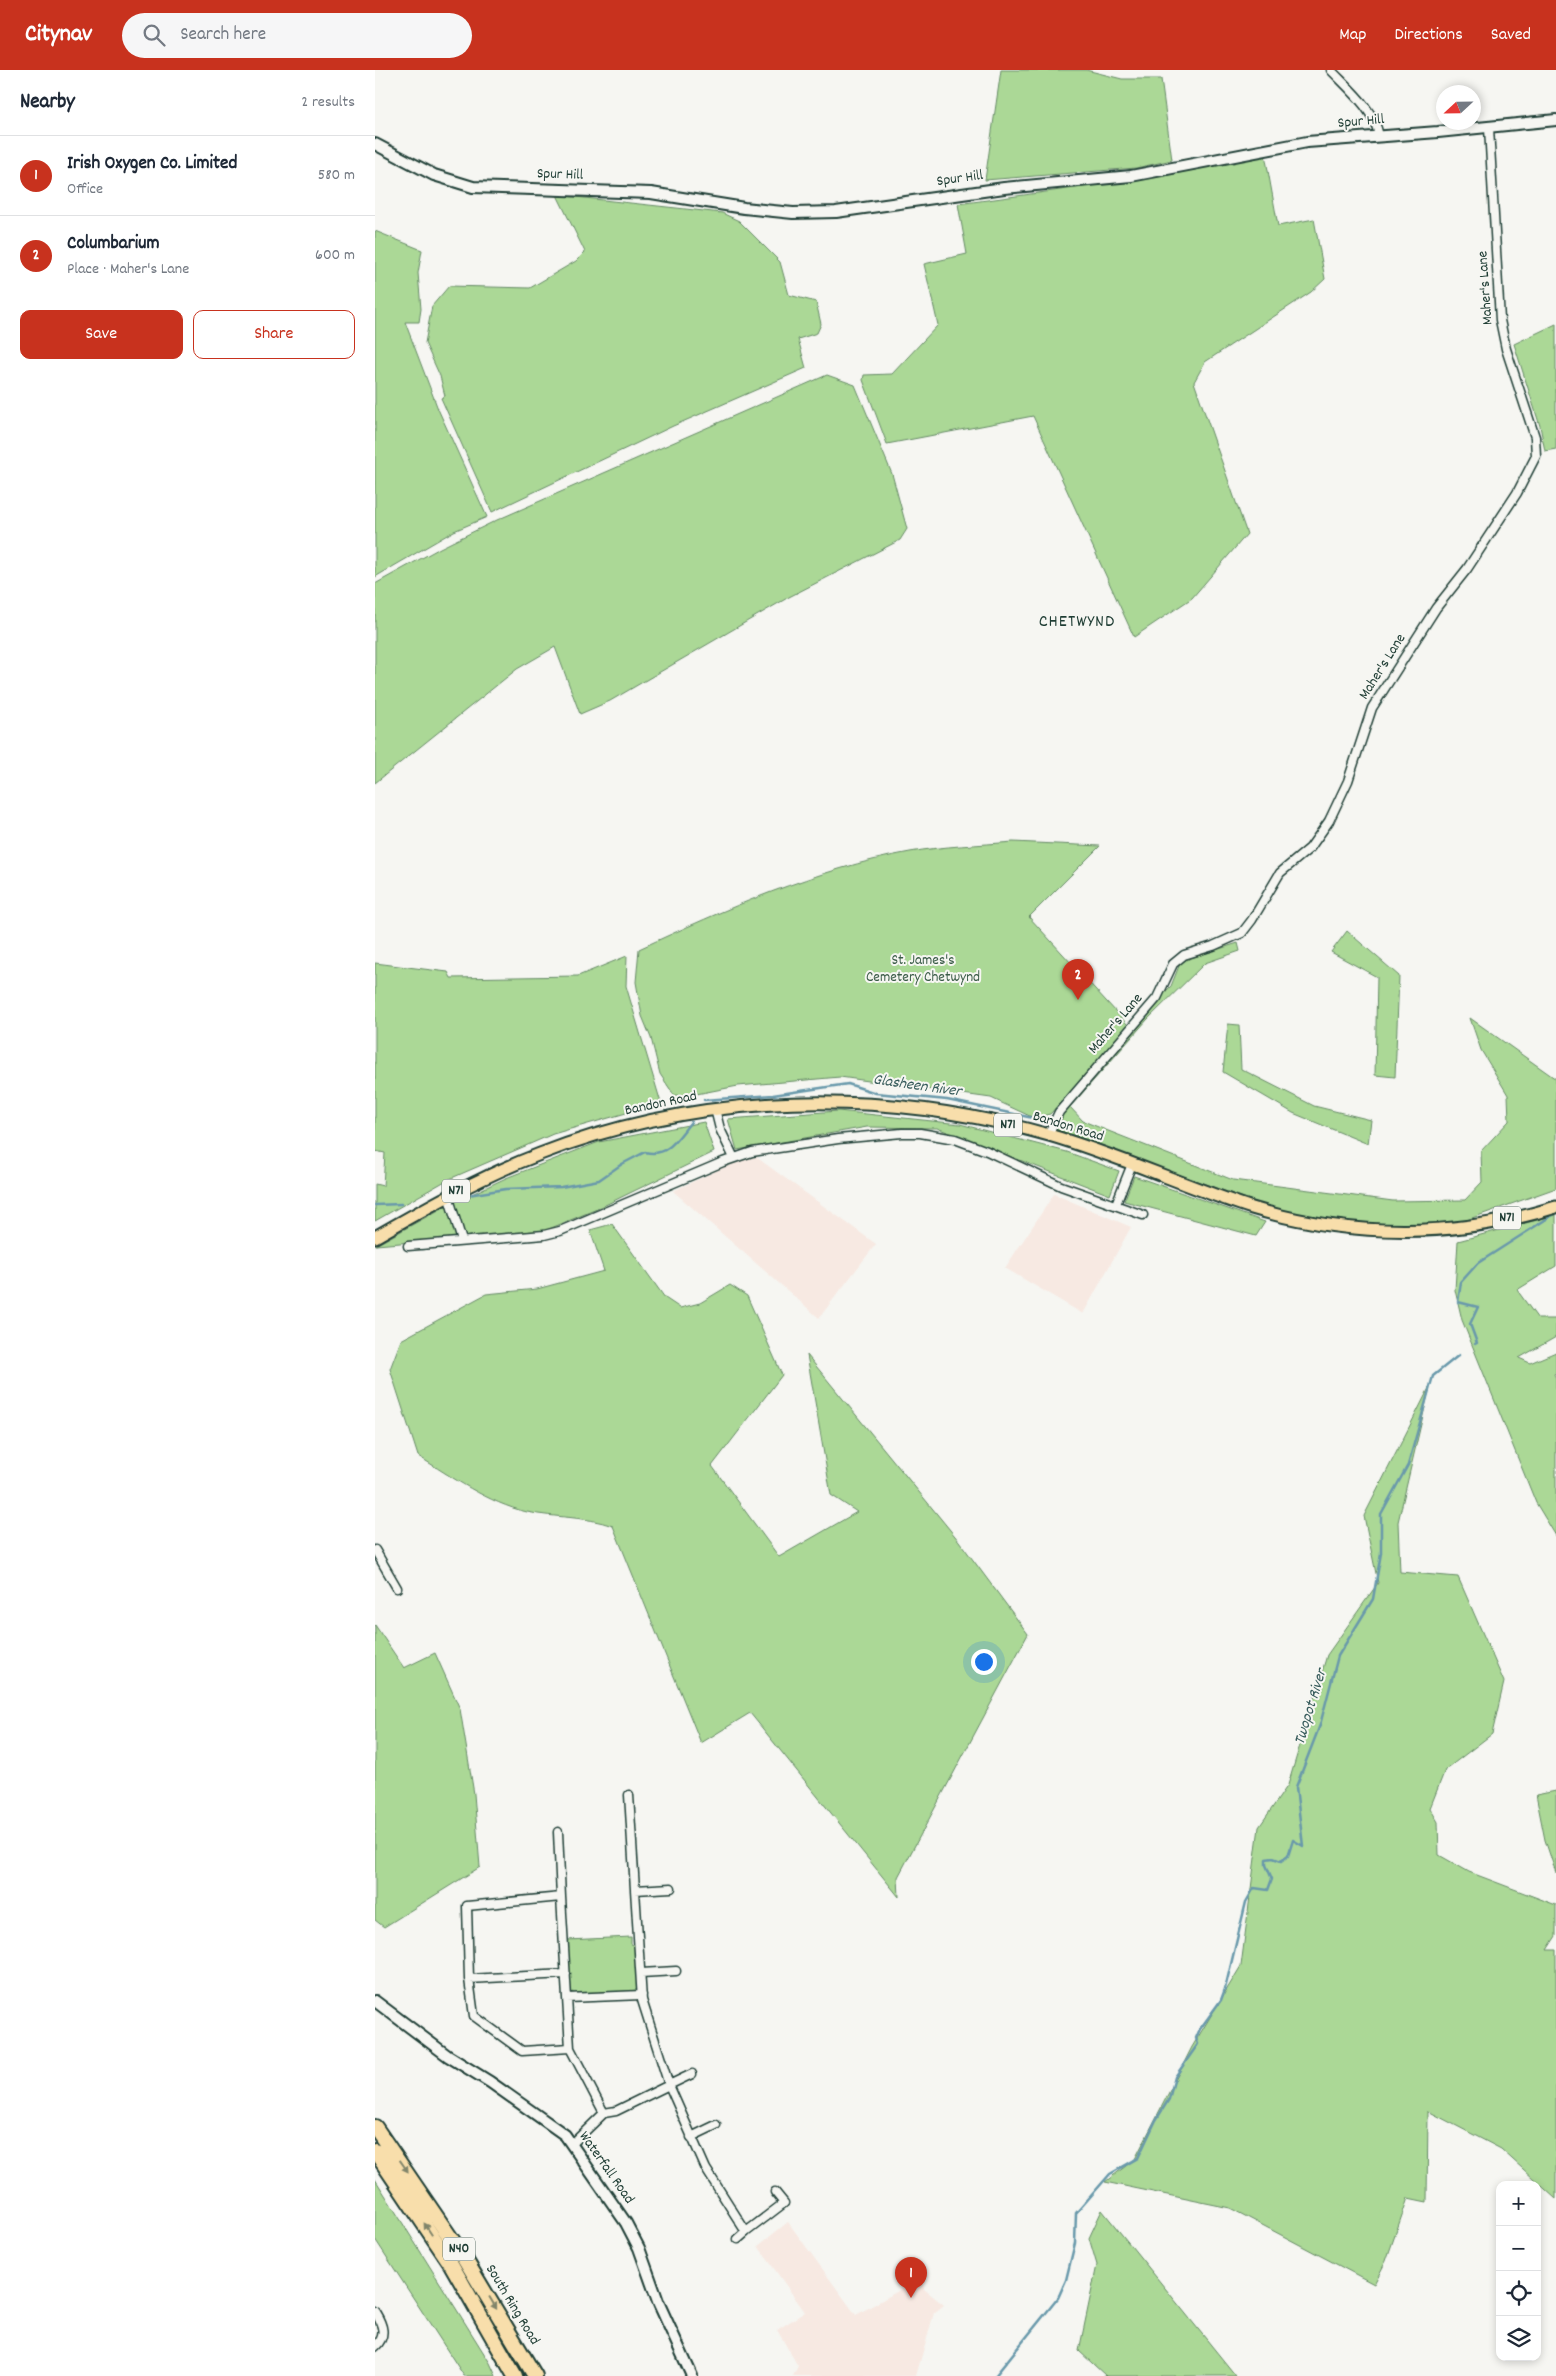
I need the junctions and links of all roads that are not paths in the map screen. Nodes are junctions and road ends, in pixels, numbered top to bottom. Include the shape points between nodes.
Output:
1 (1331, 70) edge
2 (1556, 120) edge
3 (1489, 128) junction
4 (1379, 136) junction
5 (375, 144) edge
6 (715, 1109) junction
7 (1048, 1135) junction
8 (734, 1158) junction
9 (1131, 1164) junction
10 (447, 1195) junction
11 (1116, 1204) junction
12 (1556, 1207) edge
13 (1143, 1215) dead end
14 (375, 1237) edge
15 (462, 1241) junction
16 (408, 1246) dead end
17 (375, 1550) edge
18 (397, 1588) dead end
19 (629, 1795) dead end
20 (558, 1832) dead end
21 (671, 1888) dead end
22 (635, 1890) junction
23 (561, 1898) junction
24 (676, 1971) dead end
25 (641, 1973) junction
26 (566, 1974) junction
27 (469, 1979) junction
28 (642, 1995) junction
29 (567, 1998) junction
30 (375, 2001) edge
31 (569, 2048) junction
32 (692, 2074) dead end
33 (669, 2085) junction
34 (604, 2112) junction
35 (716, 2125) dead end
36 (375, 2127) edge
37 (691, 2137) junction
38 (572, 2144) junction
39 (375, 2151) edge
40 (775, 2192) dead end
41 (747, 2232) junction
42 (738, 2239) dead end
43 (375, 2312) edge
44 (375, 2347) edge
45 (515, 2376) edge
46 (535, 2376) edge
47 (693, 2376) edge

1 - 4 street via 1372,114
2 - 3 street, Spur Hill
3 - 4 street, Spur Hill
3 - 7 street, Maher's Lane via 1500,320 1535,438 1537,456 1517,493 1467,569 1436,608 1373,708 1349,782 1329,821 1310,848 1280,874 1242,933 1183,955 1173,964 1157,998 1059,1112
4 - 5 street, Spur Hill via 1307,142 1131,176 1004,188 836,212 793,213 651,193 473,187 434,175
6 - 7 main road, Bandon Road / N71 via 857,1103 958,1114
6 - 8 street via 720,1129
6 - 10 main road, Bandon Road / N71 via 578,1140
7 - 9 main road, Bandon Road / N71
8 - 11 street via 809,1143 920,1133 955,1139 1061,1186
8 - 15 street via 560,1231 525,1238
9 - 11 street
9 - 12 main road, Bandon Road / N71 via 1253,1208 1361,1230 1423,1232 1467,1227
10 - 14 main road, Bandon Road / N71
10 - 15 street
11 - 13 street
15 - 16 street
17 - 18 street
19 - 22 street
20 - 23 street
21 - 22 street
22 - 25 street
23 - 26 street
23 - 27 street via 467,1906
24 - 25 street
25 - 28 street
26 - 27 street
26 - 29 street
27 - 31 street via 473,2016 520,2050
28 - 29 street
28 - 33 street
29 - 31 street
30 - 38 street, Waterfall Road via 449,2056 555,2127
31 - 34 street
32 - 33 street
33 - 34 street via 616,2111
33 - 37 street
34 - 38 street
35 - 37 street
36 -> 46 highway, South Ring Road / N40 via 463,2256
37 - 41 street via 706,2169
38 - 47 street, Waterfall Road via 626,2223
45 -> 39 highway, South Ring Road / N40 via 451,2264
40 - 41 street via 784,2203
41 - 42 street
43 - 44 street via 384,2332 381,2342

